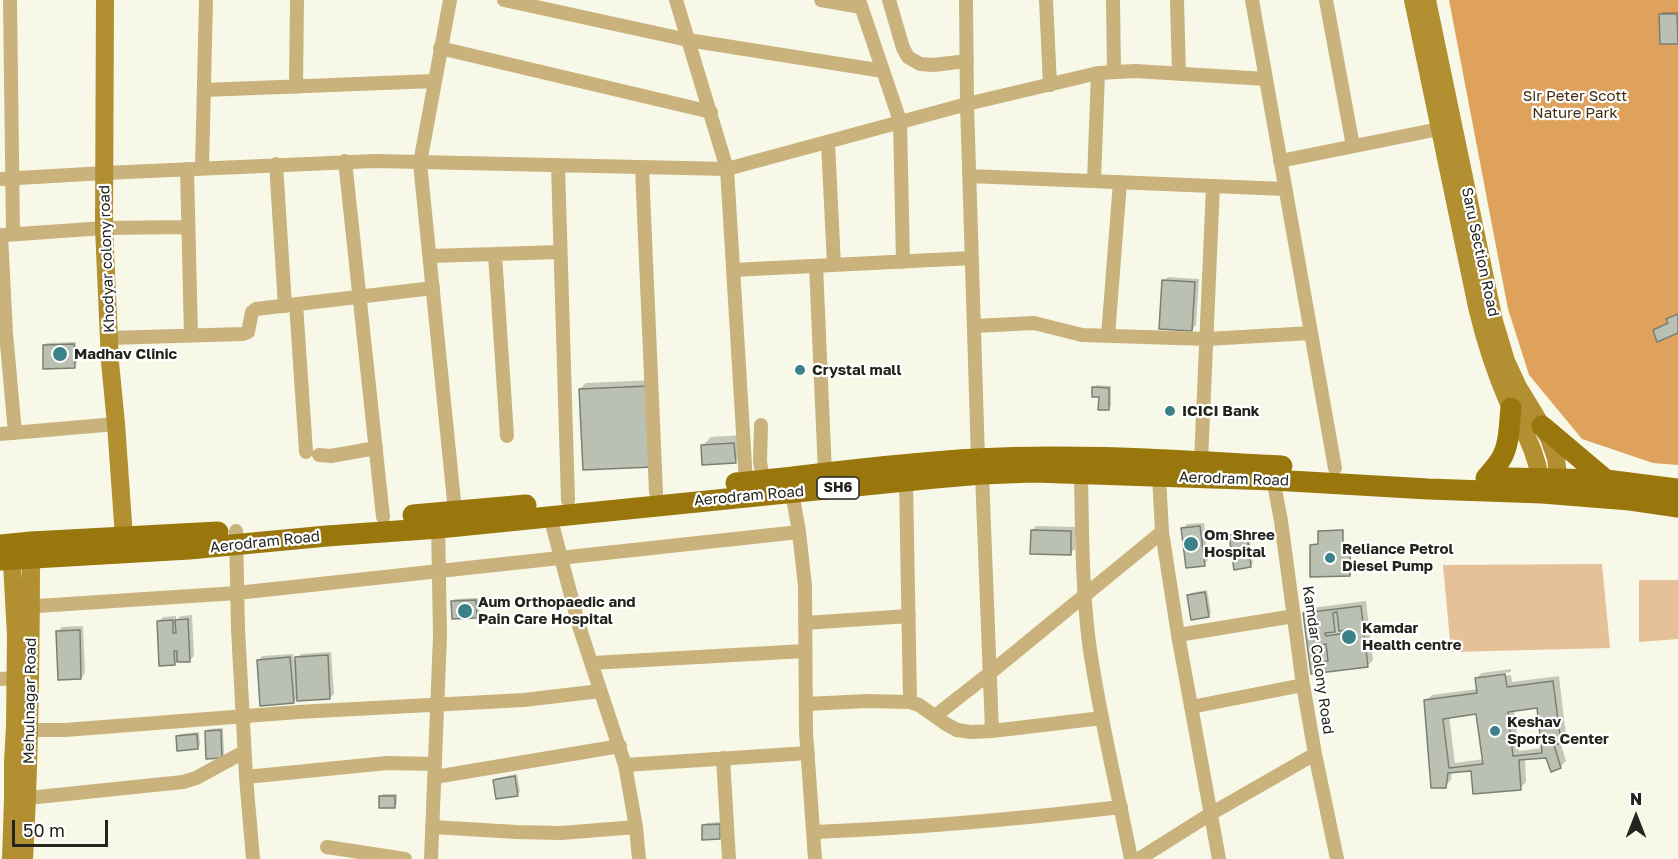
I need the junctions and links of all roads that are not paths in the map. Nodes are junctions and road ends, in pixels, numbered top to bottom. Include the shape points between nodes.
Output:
1 (10, 0) edge
2 (105, 0) edge
3 (206, 0) edge
4 (297, 0) edge
5 (450, 0) edge
6 (504, 0) edge
7 (676, 0) edge
8 (821, 0) edge
9 (889, 0) edge
10 (966, 0) edge
11 (1046, 0) edge
12 (1113, 0) edge
13 (1177, 0) edge
14 (1252, 0) edge
15 (1326, 0) edge
16 (1413, 0) edge
17 (1427, 0) edge
18 (860, 3) edge
19 (688, 40) junction
20 (440, 48) junction
21 (967, 61) junction
22 (882, 71) junction
23 (1114, 71) junction
24 (1098, 73) junction
25 (1179, 74) junction
26 (1266, 79) junction
27 (434, 81) junction
28 (1050, 84) junction
29 (296, 87) junction
30 (204, 90) junction
31 (967, 104) junction
32 (711, 112) junction
33 (900, 121) junction
34 (1439, 129) junction
35 (828, 143) junction
36 (1353, 146) junction
37 (345, 161) junction
38 (1280, 161) junction
39 (420, 163) junction
40 (276, 164) junction
41 (558, 165) junction
42 (202, 168) junction
43 (642, 168) junction
44 (187, 169) junction
45 (727, 169) junction
46 (105, 172) junction
47 (969, 176) junction
48 (6, 179) edge
49 (1094, 181) junction
50 (1120, 182) junction
51 (1214, 186) junction
52 (1285, 189) junction
53 (188, 227) junction
54 (104, 228) junction
55 (4, 235) edge
56 (560, 252) junction
57 (495, 254) junction
58 (430, 256) junction
59 (972, 258) junction
60 (903, 262) junction
61 (834, 265) junction
62 (816, 266) junction
63 (733, 270) junction
64 (433, 288) junction
65 (360, 296) junction
66 (290, 305) junction
67 (974, 326) junction
68 (3, 333) edge
69 (1311, 333) junction
70 (191, 336) junction
71 (1108, 336) junction
72 (109, 338) junction
73 (1207, 339) junction
74 (1511, 408) junction
75 (116, 424) junction
76 (761, 425) dead end
77 (1542, 426) junction
78 (15, 433) junction
79 (0, 434) edge
80 (507, 436) dead end
81 (376, 448) junction
82 (1201, 461) junction
83 (980, 467) junction
84 (1335, 468) junction
85 (1272, 472) junction
86 (825, 473) junction
87 (1081, 473) junction
88 (1159, 476) junction
89 (1486, 478) junction
90 (1606, 480) junction
91 (755, 481) junction
92 (906, 481) junction
93 (1550, 486) junction
94 (1678, 489) edge
95 (656, 492) junction
96 (792, 492) junction
97 (568, 500) junction
98 (1678, 507) edge
99 (550, 516) junction
100 (383, 517) junction
101 (444, 517) junction
102 (799, 532) junction
103 (1162, 532) junction
104 (237, 538) junction
105 (125, 546) junction
106 (14, 552) edge
107 (561, 558) junction
108 (439, 571) junction
109 (237, 593) junction
110 (1084, 596) junction
111 (23, 607) junction
112 (909, 616) junction
113 (1294, 616) junction
114 (805, 623) junction
115 (1178, 635) junction
116 (806, 651) junction
117 (592, 663) junction
118 (990, 674) junction
119 (8, 678) edge
120 (1303, 686) junction
121 (600, 691) junction
122 (910, 702) junction
123 (437, 704) junction
124 (806, 704) junction
125 (1191, 707) junction
126 (243, 716) junction
127 (936, 716) junction
128 (1102, 718) junction
129 (29, 730) junction
130 (992, 731) junction
131 (620, 746) junction
132 (244, 753) junction
133 (808, 753) junction
134 (1315, 754) junction
135 (723, 758) junction
136 (6, 762) edge
137 (625, 765) junction
138 (435, 770) junction
139 (246, 777) junction
140 (28, 798) junction
141 (1121, 807) junction
142 (1212, 813) junction
143 (432, 827) junction
144 (636, 827) junction
145 (814, 832) junction
146 (327, 847) dead end
147 (11, 859) edge
148 (24, 859) edge
149 (253, 859) edge
150 (405, 859) edge
151 (431, 859) edge
152 (639, 859) edge
153 (729, 859) edge
154 (815, 859) edge
155 (1131, 859) edge
156 (1139, 859) edge
157 (1219, 859) edge
158 (1337, 859) edge

1 - 48 street
2 - 46 street, Khodyar colony road
3 - 30 street
4 - 29 street
5 - 20 street
6 - 19 street
7 - 19 street
8 - 18 street
9 - 21 street via 908,57 920,64 933,65
10 - 21 street
11 - 28 street
12 - 23 street
13 - 25 street
14 - 26 street
15 - 36 street
16 - 34 street, Saru Section Road
17 - 77 street, Saru Section Road via 1494,321 1506,361
18 - 22 street
19 - 22 street
19 - 32 street
20 - 27 street
20 - 32 street
21 - 31 street
22 - 33 street
23 - 24 street
23 - 25 street
24 - 28 street
24 - 49 street
25 - 26 street
26 - 38 street
27 - 29 street
27 - 39 street
28 - 31 street
29 - 30 street
30 - 42 street
31 - 33 street
31 - 47 street
32 - 45 street
33 - 35 street
33 - 60 street
34 - 36 street
34 - 74 street, Saru Section Road via 1485,340
35 - 45 street
35 - 61 street
36 - 38 street
37 - 39 street
37 - 40 street
37 - 65 street
38 - 52 street
39 - 41 street
39 - 58 street
40 - 42 street
40 - 66 street
41 - 43 street
41 - 56 street
42 - 44 street
43 - 45 street
43 - 95 street
44 - 46 street
44 - 53 street
45 - 63 street
46 - 48 street
46 - 54 street, Khodyar colony road
47 - 49 street
47 - 59 street
48 - 55 street
49 - 50 street
50 - 51 street
50 - 71 street
51 - 52 street
51 - 73 street
52 - 69 street
53 - 54 street
53 - 70 street
54 - 55 street
54 - 72 street, Khodyar colony road
55 - 68 street
56 - 57 street
56 - 97 street
57 - 58 street
57 - 80 street
58 - 64 street
59 - 60 street
59 - 67 street
60 - 61 street
61 - 62 street
62 - 63 street
62 - 86 street
63 - 91 street
64 - 65 street
64 - 101 street
65 - 66 street
65 - 81 street
66 - 70 street via 256,309 248,332 243,334
66 - 81 street via 312,454 331,456
67 - 71 street via 1034,323 1082,335
67 - 83 street
68 - 78 street
69 - 73 street
69 - 84 street
70 - 72 street
71 - 73 street
72 - 75 street, Khodyar colony road
73 - 82 street
74 - 89 main road via 1504,453
74 - 93 street, Saru Section Road
75 - 78 street
75 - 105 street, Khodyar colony road
76 - 91 street
77 - 90 main road
77 - 93 street, Saru Section Road via 1556,458
78 - 79 street
81 - 100 street
82 - 83 main road, Aerodram Road / SH6 via 1074,458
82 - 85 main road, Aerodram Road / SH6
83 - 86 main road, Aerodram Road / SH6
83 - 87 main road, Aerodram Road / SH6
83 - 92 main road, Aerodram Road / SH6
83 - 118 street
84 - 85 main road, Aerodram Road / SH6
84 - 89 main road, Aerodram Road / SH6
85 - 88 main road, Aerodram Road / SH6
85 - 93 main road, Aerodram Road / SH6 via 1472,491
85 - 113 street, Kamdar Colony Road
86 - 91 main road, Aerodram Road / SH6
87 - 88 main road, Aerodram Road / SH6
87 - 110 street
88 - 103 street
89 - 93 main road, Aerodram Road / SH6
90 - 93 main road, Aerodram Road / SH6
90 - 94 main road, Aerodram Road / SH6
91 - 95 main road, Aerodram Road / SH6
92 - 96 main road, Aerodram Road / SH6
92 - 112 street
93 - 98 main road, Aerodram Road / SH6
95 - 97 main road, Aerodram Road / SH6
96 - 99 main road, Aerodram Road / SH6
96 - 102 street
97 - 101 main road, Aerodram Road / SH6
99 - 101 main road, Aerodram Road / SH6
99 - 107 street
100 - 101 main road, Aerodram Road / SH6
100 - 104 main road, Aerodram Road / SH6
101 - 104 main road, Aerodram Road / SH6 via 327,536
101 - 108 street
102 - 107 street
102 - 114 street
103 - 110 street
103 - 115 street
104 - 105 main road, Aerodram Road / SH6
104 - 109 street
105 - 106 main road, Aerodram Road / SH6
106 - 111 street, Mehulnagar Road
107 - 108 street
107 - 117 street
108 - 109 street
108 - 123 street
109 - 111 street
109 - 126 street
110 - 118 street
110 - 128 street
111 - 119 street, Mehulnagar Road
111 - 129 street, Mehulnagar Road
112 - 114 street
112 - 122 street
113 - 115 street
113 - 120 street, Kamdar Colony Road
114 - 116 street
115 - 125 street
116 - 117 street
116 - 124 street
117 - 121 street
118 - 127 street
118 - 130 street
119 - 136 street, Mehulnagar Road
120 - 125 street
120 - 134 street, Kamdar Colony Road
121 - 123 street
121 - 131 street
122 - 124 street
122 - 127 street
123 - 126 street
123 - 138 street
124 - 133 street
125 - 142 street
126 - 129 street
126 - 132 street
127 - 130 street via 957,730
128 - 130 street
128 - 141 street
129 - 140 street, Mehulnagar Road
131 - 137 street
131 - 138 street
132 - 139 street
132 - 140 street via 183,782
133 - 135 street
133 - 145 street
134 - 142 street
134 - 158 street, Kamdar Colony Road
135 - 137 street
135 - 153 street
136 - 147 street, Mehulnagar Road via 14,799
137 - 144 street
138 - 139 street via 387,763
138 - 143 street
139 - 149 street
140 - 148 street, Mehulnagar Road
141 - 145 street via 1005,820
141 - 155 street
142 - 156 street
142 - 157 street
143 - 144 street via 561,833
143 - 151 street
144 - 152 street
145 - 154 street
146 - 150 street

